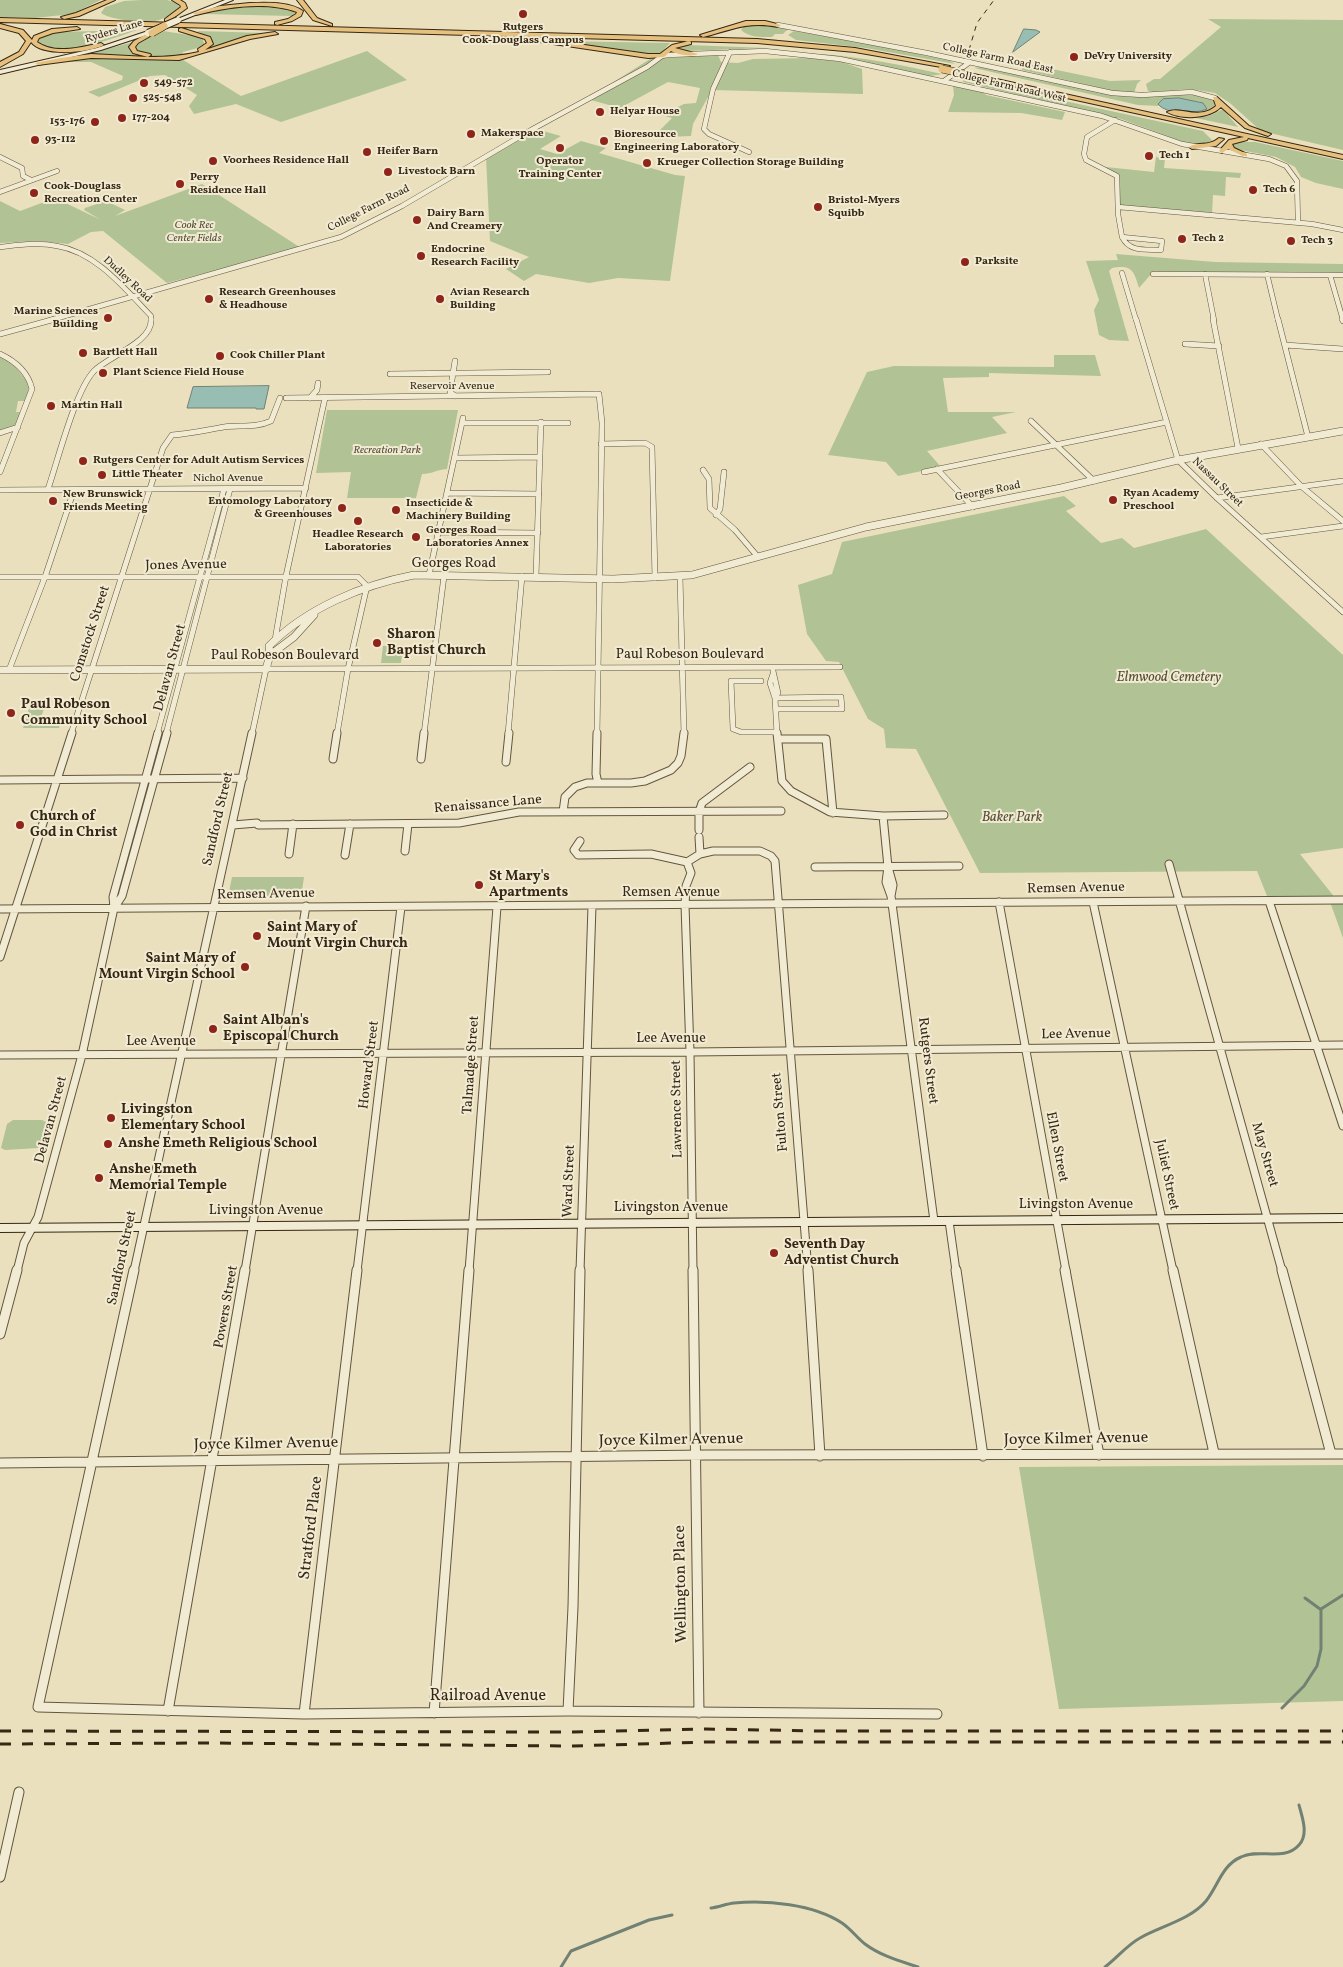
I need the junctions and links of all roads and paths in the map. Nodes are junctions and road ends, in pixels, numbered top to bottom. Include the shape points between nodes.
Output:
1 (112, 0) edge
2 (120, 0) edge
3 (175, 0) edge
4 (222, 0) edge
5 (230, 0) edge
6 (300, 0) edge
7 (196, 13) junction
8 (1, 22) edge
9 (210, 25) junction
10 (778, 25) junction
11 (158, 26) junction
12 (374, 31) junction
13 (479, 36) junction
14 (642, 37) junction
15 (708, 42) junction
16 (790, 43) junction
17 (101, 45) junction
18 (670, 48) junction
19 (730, 52) junction
20 (695, 54) junction
21 (660, 58) junction
22 (970, 62) junction
23 (38, 63) junction
24 (0, 64) edge
25 (944, 68) junction
26 (0, 70) edge
27 (971, 74) junction
28 (944, 81) junction
29 (1088, 98) junction
30 (1215, 98) junction
31 (1115, 120) junction
32 (1180, 122) junction
33 (1221, 139) junction
34 (1228, 143) junction
35 (1303, 144) junction
36 (1287, 145) junction
37 (1192, 147) junction
38 (1219, 151) junction
39 (749, 152) dead end
40 (1343, 153) edge
41 (1245, 155) junction
42 (0, 157) edge
43 (1343, 157) edge
44 (57, 171) dead end
45 (31, 180) junction
46 (0, 192) edge
47 (1118, 207) junction
48 (1298, 223) junction
49 (1343, 230) edge
50 (1122, 237) junction
51 (0, 247) edge
52 (1122, 272) dead end
53 (1153, 274) dead end
54 (1205, 274) junction
55 (1267, 274) junction
56 (1330, 275) junction
57 (1343, 275) edge
58 (131, 297) junction
59 (1343, 321) edge
60 (0, 334) edge
61 (1185, 344) dead end
62 (1285, 345) junction
63 (1219, 346) junction
64 (1343, 348) edge
65 (0, 354) edge
66 (455, 361) dead end
67 (548, 372) dead end
68 (390, 374) dead end
69 (452, 374) junction
70 (318, 383) dead end
71 (455, 396) junction
72 (280, 398) dead end
73 (286, 398) dead end
74 (307, 398) junction
75 (325, 398) junction
76 (1031, 421) dead end
77 (541, 422) junction
78 (568, 422) dead end
79 (1167, 422) junction
80 (18, 427) junction
81 (1343, 432) edge
82 (0, 434) edge
83 (1308, 437) junction
84 (13, 441) junction
85 (602, 444) junction
86 (1261, 444) junction
87 (1056, 445) junction
88 (1238, 448) junction
89 (540, 457) junction
90 (455, 458) junction
91 (1178, 460) junction
92 (937, 469) junction
93 (703, 470) dead end
94 (0, 472) edge
95 (724, 472) dead end
96 (924, 472) dead end
97 (1094, 481) junction
98 (1343, 481) edge
99 (1302, 486) junction
100 (306, 488) junction
101 (48, 489) junction
102 (149, 489) junction
103 (227, 489) junction
104 (1, 490) edge
105 (74, 490) junction
106 (447, 493) junction
107 (539, 494) junction
108 (0, 497) edge
109 (1217, 498) junction
110 (973, 507) junction
111 (716, 515) junction
112 (1343, 521) edge
113 (1343, 526) edge
114 (439, 532) junction
115 (538, 533) junction
116 (1261, 537) junction
117 (758, 557) junction
118 (199, 576) junction
119 (208, 576) junction
120 (286, 576) junction
121 (429, 576) junction
122 (444, 576) junction
123 (522, 576) junction
124 (536, 576) junction
125 (44, 577) junction
126 (680, 577) junction
127 (0, 578) edge
128 (122, 578) junction
129 (600, 578) junction
130 (654, 578) junction
131 (367, 586) junction
132 (316, 612) junction
133 (1343, 612) edge
134 (274, 640) junction
135 (270, 655) junction
136 (840, 666) dead end
137 (432, 668) junction
138 (515, 668) junction
139 (599, 668) junction
140 (683, 668) junction
141 (92, 669) junction
142 (175, 669) junction
143 (184, 669) junction
144 (266, 669) junction
145 (348, 669) junction
146 (0, 670) edge
147 (9, 670) junction
148 (773, 671) junction
149 (761, 681) dead end
150 (774, 697) junction
151 (776, 710) junction
152 (160, 725) junction
153 (169, 725) junction
154 (778, 735) junction
155 (333, 759) dead end
156 (421, 759) dead end
157 (506, 762) dead end
158 (750, 767) dead end
159 (243, 778) junction
160 (0, 780) edge
161 (56, 780) junction
162 (144, 780) junction
163 (154, 780) junction
164 (598, 782) junction
165 (781, 811) dead end
166 (564, 812) junction
167 (698, 812) junction
168 (833, 813) junction
169 (944, 815) dead end
170 (882, 816) junction
171 (293, 824) junction
172 (350, 824) junction
173 (408, 824) junction
174 (233, 825) junction
175 (580, 841) dead end
176 (405, 851) dead end
177 (289, 854) dead end
178 (700, 854) junction
179 (346, 855) dead end
180 (687, 862) junction
181 (1169, 864) dead end
182 (959, 866) dead end
183 (815, 867) dead end
184 (888, 867) junction
185 (892, 900) junction
186 (1343, 900) edge
187 (1179, 901) junction
188 (1269, 901) junction
189 (999, 902) junction
190 (1094, 902) junction
191 (685, 905) junction
192 (780, 905) junction
193 (306, 906) junction
194 (592, 906) junction
195 (401, 907) junction
196 (497, 907) junction
197 (114, 908) junction
198 (213, 908) junction
199 (0, 909) edge
200 (15, 909) junction
201 (0, 957) edge
202 (1317, 1044) junction
203 (1343, 1044) edge
204 (1220, 1046) junction
205 (1123, 1047) junction
206 (1025, 1048) junction
207 (912, 1049) junction
208 (789, 1050) junction
209 (384, 1052) junction
210 (586, 1052) junction
211 (690, 1052) junction
212 (486, 1053) junction
213 (181, 1054) junction
214 (281, 1054) junction
215 (0, 1055) edge
216 (82, 1055) junction
217 (1343, 1126) edge
218 (1343, 1218) edge
219 (1267, 1219) junction
220 (1057, 1220) junction
221 (1162, 1220) junction
222 (934, 1221) junction
223 (949, 1221) junction
224 (805, 1222) junction
225 (692, 1223) junction
226 (581, 1224) junction
227 (473, 1225) junction
228 (362, 1226) junction
229 (144, 1227) junction
230 (253, 1227) junction
231 (0, 1228) edge
232 (32, 1228) junction
233 (0, 1334) edge
234 (1214, 1453) junction
235 (1331, 1454) junction
236 (1343, 1454) edge
237 (1099, 1455) junction
238 (695, 1456) junction
239 (820, 1456) junction
240 (983, 1456) junction
241 (575, 1457) junction
242 (454, 1458) junction
243 (335, 1459) junction
244 (212, 1460) junction
245 (92, 1462) junction
246 (0, 1463) edge
247 (38, 1707) joint
248 (168, 1711) junction
249 (568, 1712) junction
250 (699, 1712) junction
251 (434, 1713) junction
252 (304, 1714) junction
253 (937, 1714) dead end
254 (19, 1792) dead end
255 (0, 1878) edge

1 - 8 highway via 69,17
2 - 11 highway via 101,7 100,15
3 - 11 highway via 184,8
4 - 11 main road, Ryders Lane
5 - 7 main road, Ryders Lane
6 - 12 highway via 318,21
7 - 9 highway via 228,4 257,1 286,4 300,12 295,18 282,22
7 - 11 main road, Ryders Lane, bridge
8 - 11 highway
8 - 24 highway via 21,31 29,41 21,53
9 - 11 highway
9 - 12 highway
10 - 14 highway via 747,21 702,35
10 - 16 highway via 750,23 739,26 738,30 751,37
10 - 22 street, College Farm Road East
11 - 11 highway via 199,34 210,42 200,50 173,55 148,56 134,50 135,43
11 - 12 highway
11 - 17 main road, Ryders Lane, bridge
11 - 17 highway via 58,30 40,35 34,42 41,48 57,50
11 - 23 main road, Ryders Lane via 106,47
12 - 13 highway
12 - 14 highway
12 - 23 highway via 261,34 179,58 90,56
13 - 15 highway
13 - 21 highway
14 - 16 highway
15 - 18 highway
15 - 25 highway via 822,50
16 - 25 highway via 871,52
17 - 26 main road, Ryders Lane
18 - 20 highway
18 - 21 highway
19 - 20 street, College Farm Road West
19 - 28 street, College Farm Road West via 825,56
19 - 39 street via 713,89 704,130
20 - 21 street, College Farm Road West
21 - 58 street, College Farm Road via 402,206 341,237
22 - 28 street
22 - 30 street, College Farm Road East via 1117,94 1188,91
23 - 26 main road, Ryders Lane
25 - 27 highway, bridge
27 - 29 highway
27 - 32 highway
28 - 31 street, College Farm Road West
29 - 30 highway via 1188,115 1214,110 1219,105
29 - 35 highway
30 - 35 highway via 1250,128
31 - 37 street, College Farm Road West
31 - 47 street via 1089,134 1084,154 1086,160 1117,176
32 - 33 highway
32 - 36 highway
33 - 37 highway via 1211,146
33 - 38 highway
34 - 36 highway via 1243,139
34 - 38 highway
34 - 41 highway via 1230,148
35 - 40 highway
36 - 43 highway
37 - 38 street, College Farm Road West
38 - 41 street, College Farm Road West
41 - 48 street, College Farm Road West via 1278,162 1294,176 1298,182
42 - 45 street via 22,168 23,176
44 - 45 street
45 - 46 street
47 - 48 street
47 - 50 street
48 - 49 street
50 - 50 street via 1162,241 1161,250 1132,248 1124,243
51 - 58 street, Dudley Road via 39,244 78,251
52 - 79 street, Nassau Street
53 - 54 street
54 - 55 street
54 - 63 street
55 - 56 street
55 - 62 street
56 - 57 street
56 - 59 street
58 - 60 street, College Farm Road
58 - 101 street, Dudley Road via 151,316 151,328 140,340 99,367 88,380
61 - 63 street
62 - 64 street
62 - 83 street
63 - 88 street
65 - 80 street via 20,368 31,382 31,396
66 - 69 street
67 - 69 street
68 - 69 street
69 - 71 street via 450,392
70 - 74 street via 317,390
71 - 75 street, Reservoir Avenue
71 - 85 street, Reservoir Avenue via 599,394
72 - 102 street, Comstock Street via 274,415 263,425 172,435 160,455
73 - 74 street, Reservoir Avenue
74 - 75 street, Reservoir Avenue
75 - 100 street
76 - 87 street
77 - 78 street
77 - 89 street
77 - 90 street via 462,421
79 - 87 street
79 - 91 street, Nassau Street
80 - 82 street
80 - 84 street
81 - 83 street, Georges Road
82 - 84 street
83 - 86 street, Georges Road
84 - 94 street
85 - 129 street
85 - 130 street via 650,444 652,449
86 - 88 street, Georges Road
86 - 99 street
87 - 92 street
87 - 97 street
88 - 91 street, Georges Road
89 - 90 street
89 - 107 street
90 - 106 street
91 - 97 street, Georges Road
91 - 109 street, Nassau Street
92 - 96 street
92 - 110 street
93 - 111 street via 709,478 710,508
95 - 111 street via 720,509
97 - 110 street, Georges Road
98 - 99 street
99 - 109 street
99 - 112 street
100 - 103 street, Nichol Avenue
100 - 120 street
101 - 104 street, Nichol Avenue
101 - 105 street, Nichol Avenue
102 - 103 street, Nichol Avenue
102 - 105 street, Nichol Avenue
102 - 128 street, Comstock Street
103 - 118 street, Delavan Street
103 - 119 street, Delavan Street
104 - 108 street
105 - 125 street
106 - 107 street
106 - 114 street
107 - 115 street
109 - 116 street, Nassau Street
110 - 117 street, Georges Road via 866,527
111 - 117 street via 735,530
113 - 116 street
114 - 115 street
114 - 121 street
115 - 124 street
116 - 133 street, Nassau Street
117 - 126 street, Georges Road
118 - 119 street, Jones Avenue
118 - 128 street, Jones Avenue
118 - 142 street, Delavan Street
119 - 120 street, Jones Avenue
119 - 143 street, Delavan Street
120 - 131 street, Jones Avenue via 351,576
120 - 134 street
121 - 122 street, Georges Road
121 - 131 street, Georges Road via 408,576
122 - 123 street, Georges Road
122 - 137 street
123 - 124 street, Georges Road
123 - 138 street
124 - 129 street, Georges Road
125 - 127 street, Jones Avenue
125 - 128 street, Jones Avenue
125 - 147 street
126 - 130 street, Georges Road
126 - 140 street
128 - 141 street, Comstock Street
129 - 130 street, Georges Road
129 - 139 street
131 - 132 street, Georges Road
131 - 145 street
132 - 134 street, Georges Road
132 - 135 street, Georges Road
134 - 135 street via 269,646
135 - 144 street
136 - 148 street, Paul Robeson Boulevard
137 - 138 street, Paul Robeson Boulevard
137 - 145 street, Paul Robeson Boulevard
137 - 156 street
138 - 139 street, Paul Robeson Boulevard
138 - 157 street
139 - 140 street, Paul Robeson Boulevard
139 - 164 street
140 - 148 street, Paul Robeson Boulevard
140 - 164 street via 684,731 678,763 671,770 645,781
141 - 142 street, Paul Robeson Boulevard
141 - 147 street, Paul Robeson Boulevard
141 - 161 street, Comstock Street
142 - 143 street, Paul Robeson Boulevard
142 - 152 street, Delavan Street
143 - 144 street, Paul Robeson Boulevard
143 - 153 street, Delavan Street
144 - 145 street, Paul Robeson Boulevard
144 - 159 street, Sandford Street
145 - 155 street
146 - 147 street, Paul Robeson Boulevard
148 - 150 street via 778,693
149 - 154 street via 731,681 733,730
150 - 151 street
150 - 151 street via 840,697 842,709
151 - 154 street
152 - 153 street
152 - 162 street, Delavan Street
153 - 163 street, Delavan Street
154 - 168 street via 780,772 786,787
154 - 168 street via 826,739
158 - 167 street via 705,800
159 - 163 street
159 - 174 street, Sandford Street
160 - 161 street
161 - 162 street
161 - 200 street, Comstock Street
162 - 163 street
162 - 197 street, Delavan Street via 114,897
163 - 197 street, Delavan Street via 122,896
164 - 166 street via 568,791
165 - 167 street, Renaissance Lane
166 - 167 street, Renaissance Lane
166 - 173 street, Renaissance Lane via 519,812 460,823
167 - 178 street
168 - 170 street
169 - 170 street
170 - 184 street, Rutgers Street
171 - 172 street, Renaissance Lane
171 - 174 street, Renaissance Lane
171 - 177 street
172 - 173 street, Renaissance Lane
172 - 179 street
173 - 176 street
174 - 198 street, Sandford Street
175 - 180 street via 574,850 582,856 656,854
178 - 180 street
178 - 192 street, Fulton Street via 760,851 771,856
180 - 191 street, Lawrence Street via 691,873 686,886
181 - 187 street, May Street
182 - 184 street
183 - 184 street
184 - 185 street, Rutgers Street via 888,892
185 - 189 street, Remsen Avenue
185 - 192 street, Remsen Avenue
185 - 207 street, Rutgers Street
186 - 188 street, Remsen Avenue
187 - 188 street, Remsen Avenue
187 - 190 street, Remsen Avenue
187 - 204 street, May Street
188 - 202 street
189 - 190 street, Remsen Avenue
189 - 206 street, Ellen Street
190 - 205 street, Juliet Street
191 - 192 street, Remsen Avenue
191 - 194 street, Remsen Avenue
191 - 211 street, Lawrence Street
192 - 208 street, Fulton Street
193 - 195 street, Remsen Avenue
193 - 198 street, Remsen Avenue
193 - 214 street, Powers Street
194 - 196 street, Remsen Avenue
194 - 210 street, Ward Street
195 - 196 street, Remsen Avenue
195 - 209 street, Howard Street
196 - 212 street, Talmadge Street
197 - 198 street, Remsen Avenue
197 - 200 street, Remsen Avenue
197 - 216 street, Delavan Street
198 - 213 street, Sandford Street
199 - 200 street, Remsen Avenue
200 - 201 street, Comstock Street
202 - 203 street, Lee Avenue
202 - 204 street, Lee Avenue
202 - 217 street
204 - 205 street, Lee Avenue
204 - 219 street, May Street
205 - 206 street, Lee Avenue
205 - 221 street, Juliet Street
206 - 207 street, Lee Avenue
206 - 220 street, Ellen Street
207 - 208 street, Lee Avenue
207 - 222 street, Rutgers Street
208 - 211 street, Lee Avenue
208 - 224 street, Fulton Street
209 - 212 street, Lee Avenue
209 - 214 street, Lee Avenue
209 - 228 street, Howard Street
210 - 211 street, Lee Avenue
210 - 212 street, Lee Avenue
210 - 226 street, Ward Street
211 - 225 street, Lawrence Street
212 - 227 street, Talmadge Street
213 - 214 street, Lee Avenue
213 - 216 street, Lee Avenue
213 - 229 street, Sandford Street
214 - 230 street, Powers Street
215 - 216 street, Lee Avenue
216 - 232 street, Delavan Street via 38,1217
218 - 219 main road, Livingston Avenue
219 - 221 main road, Livingston Avenue
219 - 235 street, May Street
220 - 221 main road, Livingston Avenue
220 - 223 main road, Livingston Avenue
220 - 237 street, Ellen Street
221 - 234 street, Juliet Street
222 - 223 main road, Livingston Avenue
222 - 224 main road, Livingston Avenue
223 - 240 street
224 - 225 main road, Livingston Avenue
224 - 239 street, Fulton Street
225 - 226 main road, Livingston Avenue
225 - 238 street, Lawrence Street
226 - 227 main road, Livingston Avenue
226 - 241 street, Ward Street
227 - 228 main road, Livingston Avenue
227 - 242 street, Talmadge Street
228 - 230 main road, Livingston Avenue
228 - 243 street, Stratford Place
229 - 230 main road, Livingston Avenue
229 - 232 main road, Livingston Avenue
229 - 245 street, Sandford Street
230 - 244 street, Powers Street
231 - 232 main road, Livingston Avenue
232 - 233 street, Delavan Street via 24,1243
234 - 235 street, Joyce Kilmer Avenue
234 - 237 street, Joyce Kilmer Avenue
235 - 236 street, Joyce Kilmer Avenue
237 - 240 street, Joyce Kilmer Avenue
238 - 239 street, Joyce Kilmer Avenue
238 - 241 street, Joyce Kilmer Avenue
238 - 250 street, Wellington Place
239 - 240 street, Joyce Kilmer Avenue
241 - 242 street, Joyce Kilmer Avenue
241 - 249 street, Ward Street
242 - 243 street, Joyce Kilmer Avenue
242 - 251 street, Talmadge Street
243 - 244 street, Joyce Kilmer Avenue
243 - 252 street, Stratford Place
244 - 245 street, Joyce Kilmer Avenue
244 - 248 street, Powers Street
245 - 246 street, Joyce Kilmer Avenue
245 - 247 street, Sandford Street
247 - 248 street, Railroad Avenue
248 - 252 street, Railroad Avenue
249 - 250 street, Railroad Avenue
249 - 251 street, Railroad Avenue
250 - 253 street, Railroad Avenue
251 - 252 street, Railroad Avenue
254 - 255 street

